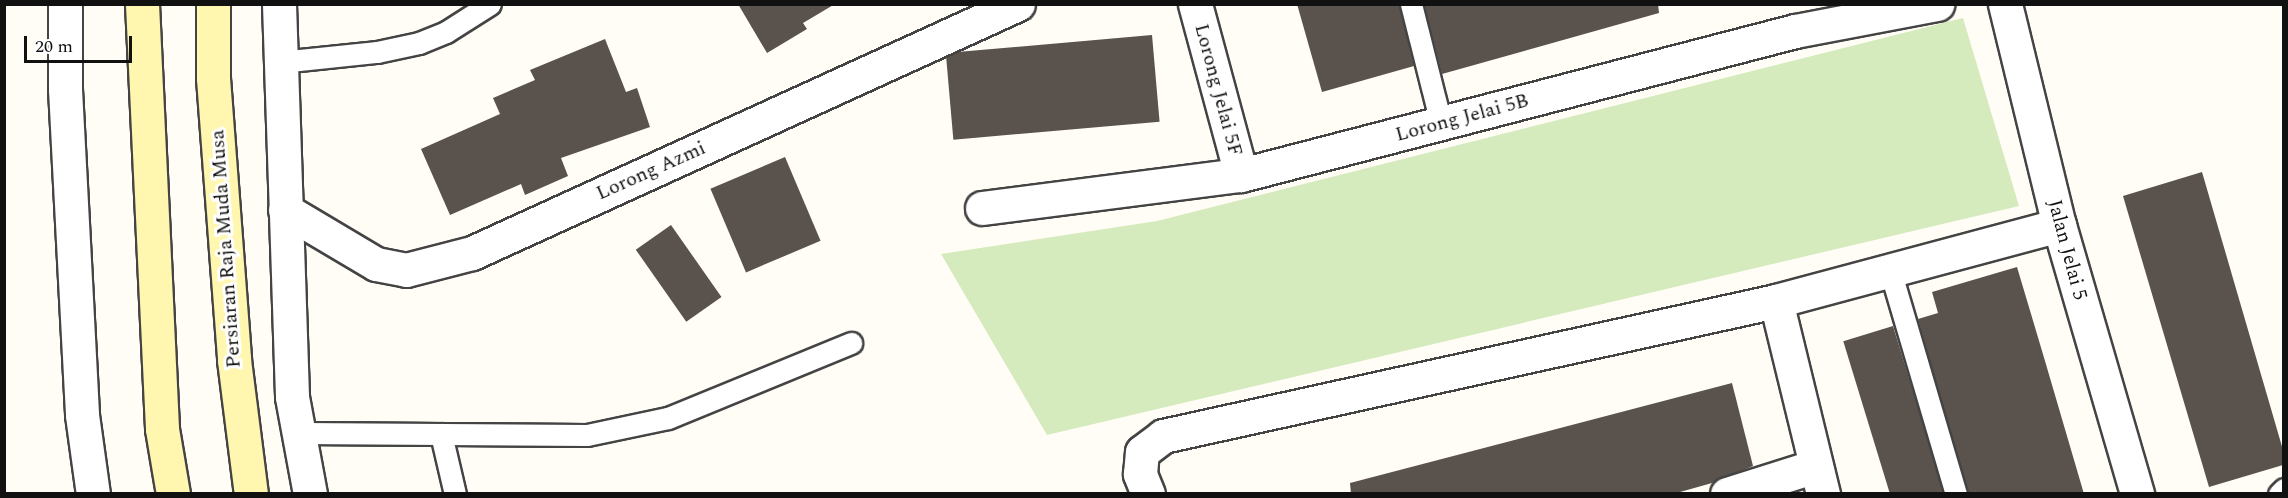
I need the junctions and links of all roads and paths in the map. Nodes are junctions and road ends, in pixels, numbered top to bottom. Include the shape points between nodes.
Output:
1 (65, 4) edge
2 (142, 4) edge
3 (213, 4) edge
4 (279, 4) edge
5 (490, 4) edge
6 (1018, 4) edge
7 (1195, 4) edge
8 (1411, 4) edge
9 (1937, 4) edge
10 (2005, 4) edge
11 (1792, 18) edge
12 (280, 62) junction
13 (1441, 123) junction
14 (1241, 176) junction
15 (982, 208) dead end
16 (285, 210) junction
17 (2059, 225) junction
18 (1890, 270) junction
19 (1776, 301) junction
20 (850, 343) dead end
21 (299, 433) junction
22 (441, 434) junction
23 (1820, 480) edge
24 (1144, 484) edge
25 (2283, 489) edge
26 (93, 494) edge
27 (173, 494) edge
28 (251, 494) edge
29 (310, 494) edge
30 (455, 494) edge
31 (1727, 494) edge
32 (1956, 494) edge
33 (2136, 494) edge
34 (2279, 494) edge

1 - 26 street via 65,89 82,415
2 - 27 main road via 162,417
3 - 28 main road, Persiaran Raja Muda Musa via 213,78 234,360
4 - 12 street
5 - 12 lane via 446,32 419,43 377,52
6 - 16 street, Lorong Azmi via 472,253 406,270 376,264
7 - 14 street, Lorong Jelai 5F
8 - 13 lane
9 - 11 street, Lorong Jelai 5B
10 - 17 street, Jalan Jelai 5
11 - 13 street, Lorong Jelai 5B
12 - 16 street
13 - 14 street, Lorong Jelai 5B
14 - 15 street, Lorong Jelai 5B
16 - 21 street via 292,397
17 - 18 street
17 - 33 street, Jalan Jelai 5
18 - 19 street
18 - 32 lane
19 - 23 street
19 - 24 street via 1163,436 1142,452
20 - 22 lane via 668,418 587,435
21 - 22 lane
21 - 29 street
22 - 30 lane
23 - 31 street
25 - 34 lane

